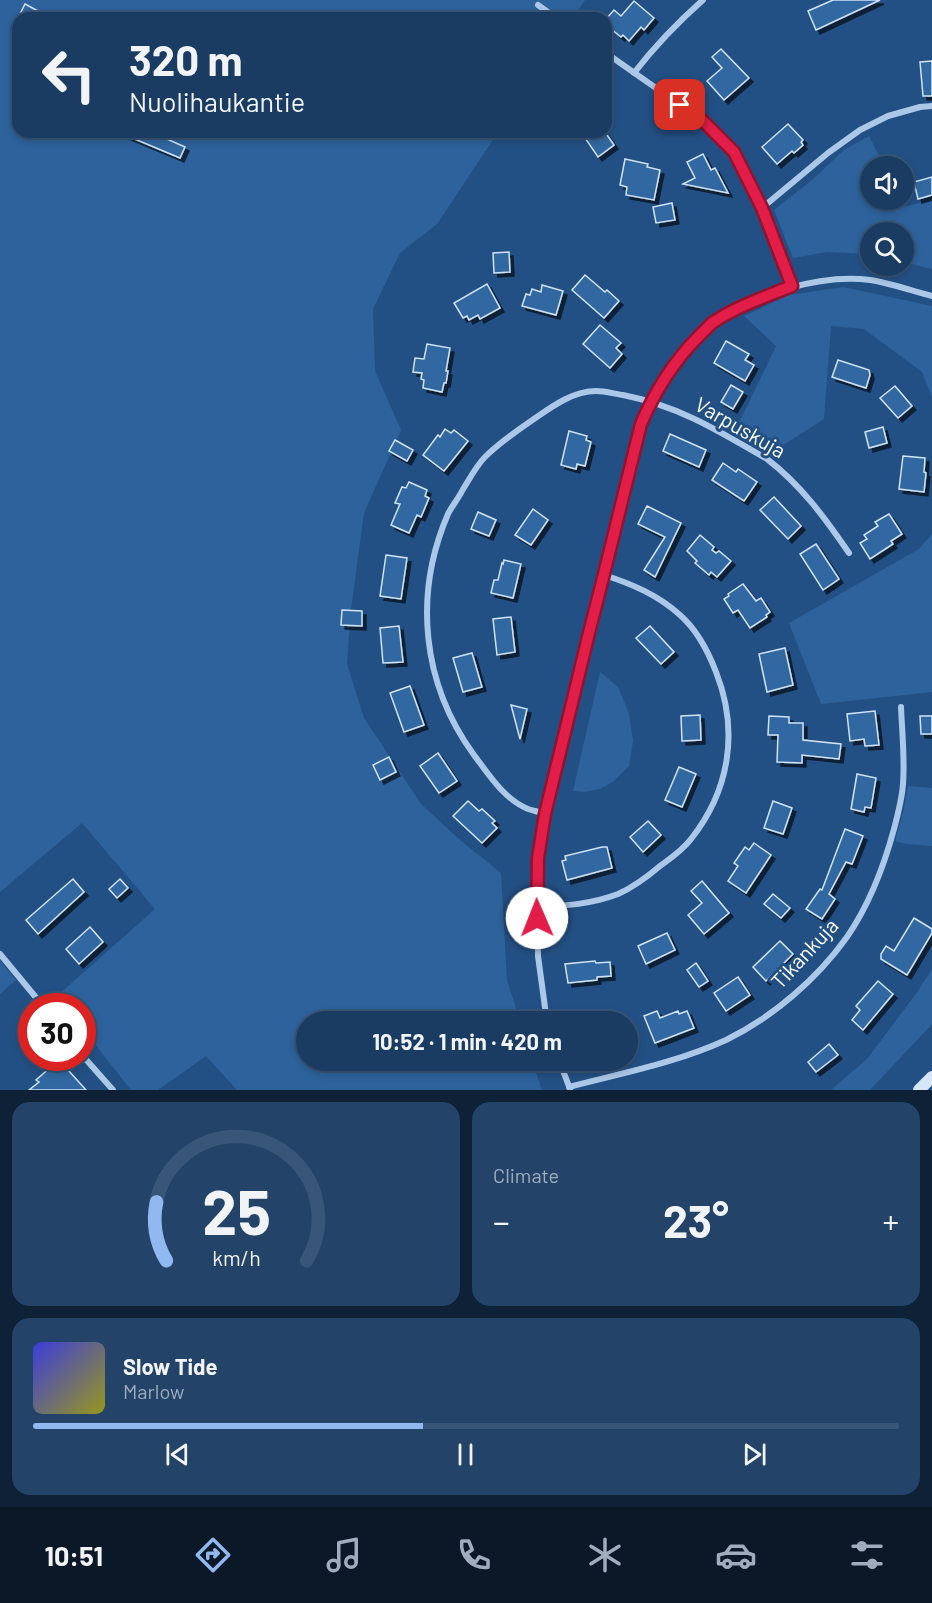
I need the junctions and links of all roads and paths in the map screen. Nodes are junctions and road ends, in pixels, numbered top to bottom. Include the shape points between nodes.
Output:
1 (703, 0) edge
2 (538, 5) dead end
3 (548, 12) edge
4 (612, 57) edge
5 (634, 73) junction
6 (932, 106) edge
7 (762, 208) junction
8 (792, 286) junction
9 (932, 296) edge
10 (650, 401) junction
11 (849, 553) dead end
12 (604, 574) junction
13 (901, 707) dead end
14 (545, 814) junction
15 (538, 907) junction
16 (0, 954) edge
17 (32, 993) edge
18 (546, 1011) edge
19 (96, 1071) edge
20 (563, 1071) edge
21 (932, 1077) edge
22 (570, 1089) edge
23 (113, 1090) edge
24 (919, 1090) edge

1 - 5 street
2 - 3 street
4 - 5 street
5 - 7 street via 703,121 734,152
6 - 7 street via 888,116 860,130
7 - 8 street
8 - 9 street via 833,279 870,280
8 - 10 street via 741,306 711,324 684,350
10 - 11 street, Varpuskuja via 708,424 767,459 808,497
10 - 12 street
10 - 14 street, Varpuskuja via 599,391 548,409 483,459 449,513 438,542 427,607 432,668 440,694 467,746 495,783 526,808
12 - 14 street
12 - 15 street via 659,598 682,616 699,637 723,688 727,711 725,776 690,841 636,885 590,903
13 - 22 street, Tikankuja via 903,783 890,846 872,892 833,955 783,1003 727,1039 667,1063
14 - 15 street via 538,858
15 - 18 street via 538,956
16 - 17 street
19 - 23 street
20 - 22 street
21 - 24 street

